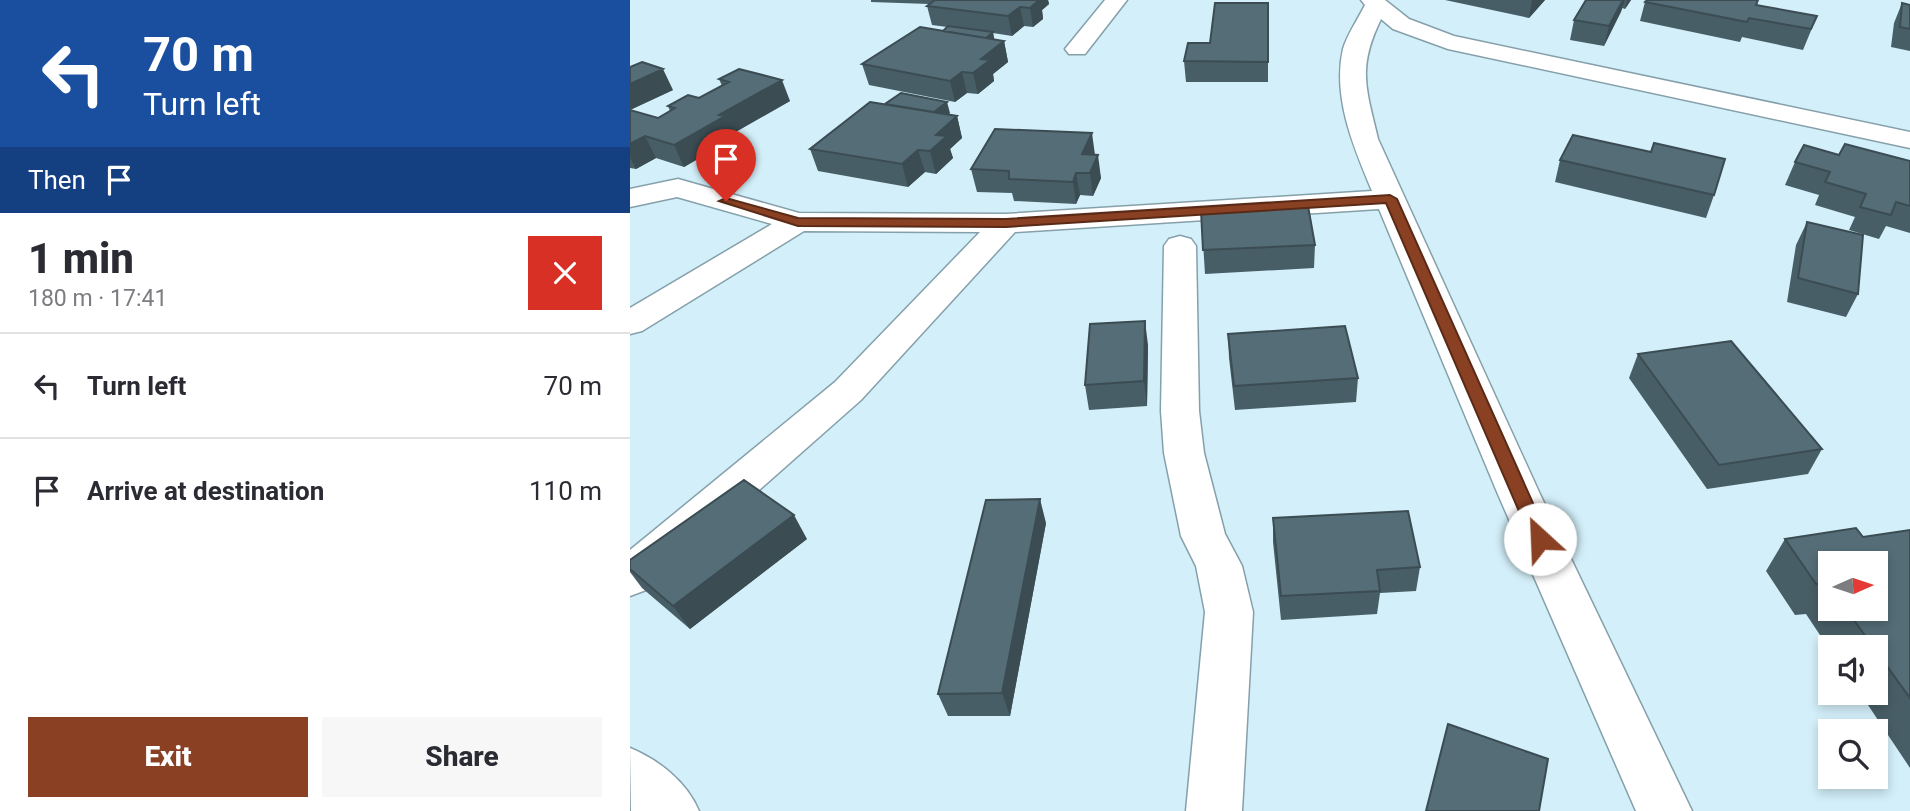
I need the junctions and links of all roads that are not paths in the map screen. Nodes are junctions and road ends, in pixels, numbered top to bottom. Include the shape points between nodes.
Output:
1 (1116, 0) edge
2 (1374, 3) edge
3 (1077, 49) dead end
4 (1910, 140) edge
5 (631, 197) edge
6 (1390, 199) junction
7 (798, 222) junction
8 (1006, 223) junction
9 (1180, 246) dead end
10 (630, 323) edge
11 (630, 577) edge
12 (630, 774) edge
13 (671, 811) edge
14 (1214, 811) edge
15 (1664, 811) edge

1 - 3 street
2 - 4 street via 1401,24 1448,42
2 - 6 street via 1355,48 1353,84 1364,139
5 - 7 street via 678,188
6 - 8 street
6 - 15 street
7 - 8 street
7 - 10 street
8 - 11 street via 848,391
9 - 14 street via 1184,453 1203,536 1219,566 1229,612
12 - 13 street

